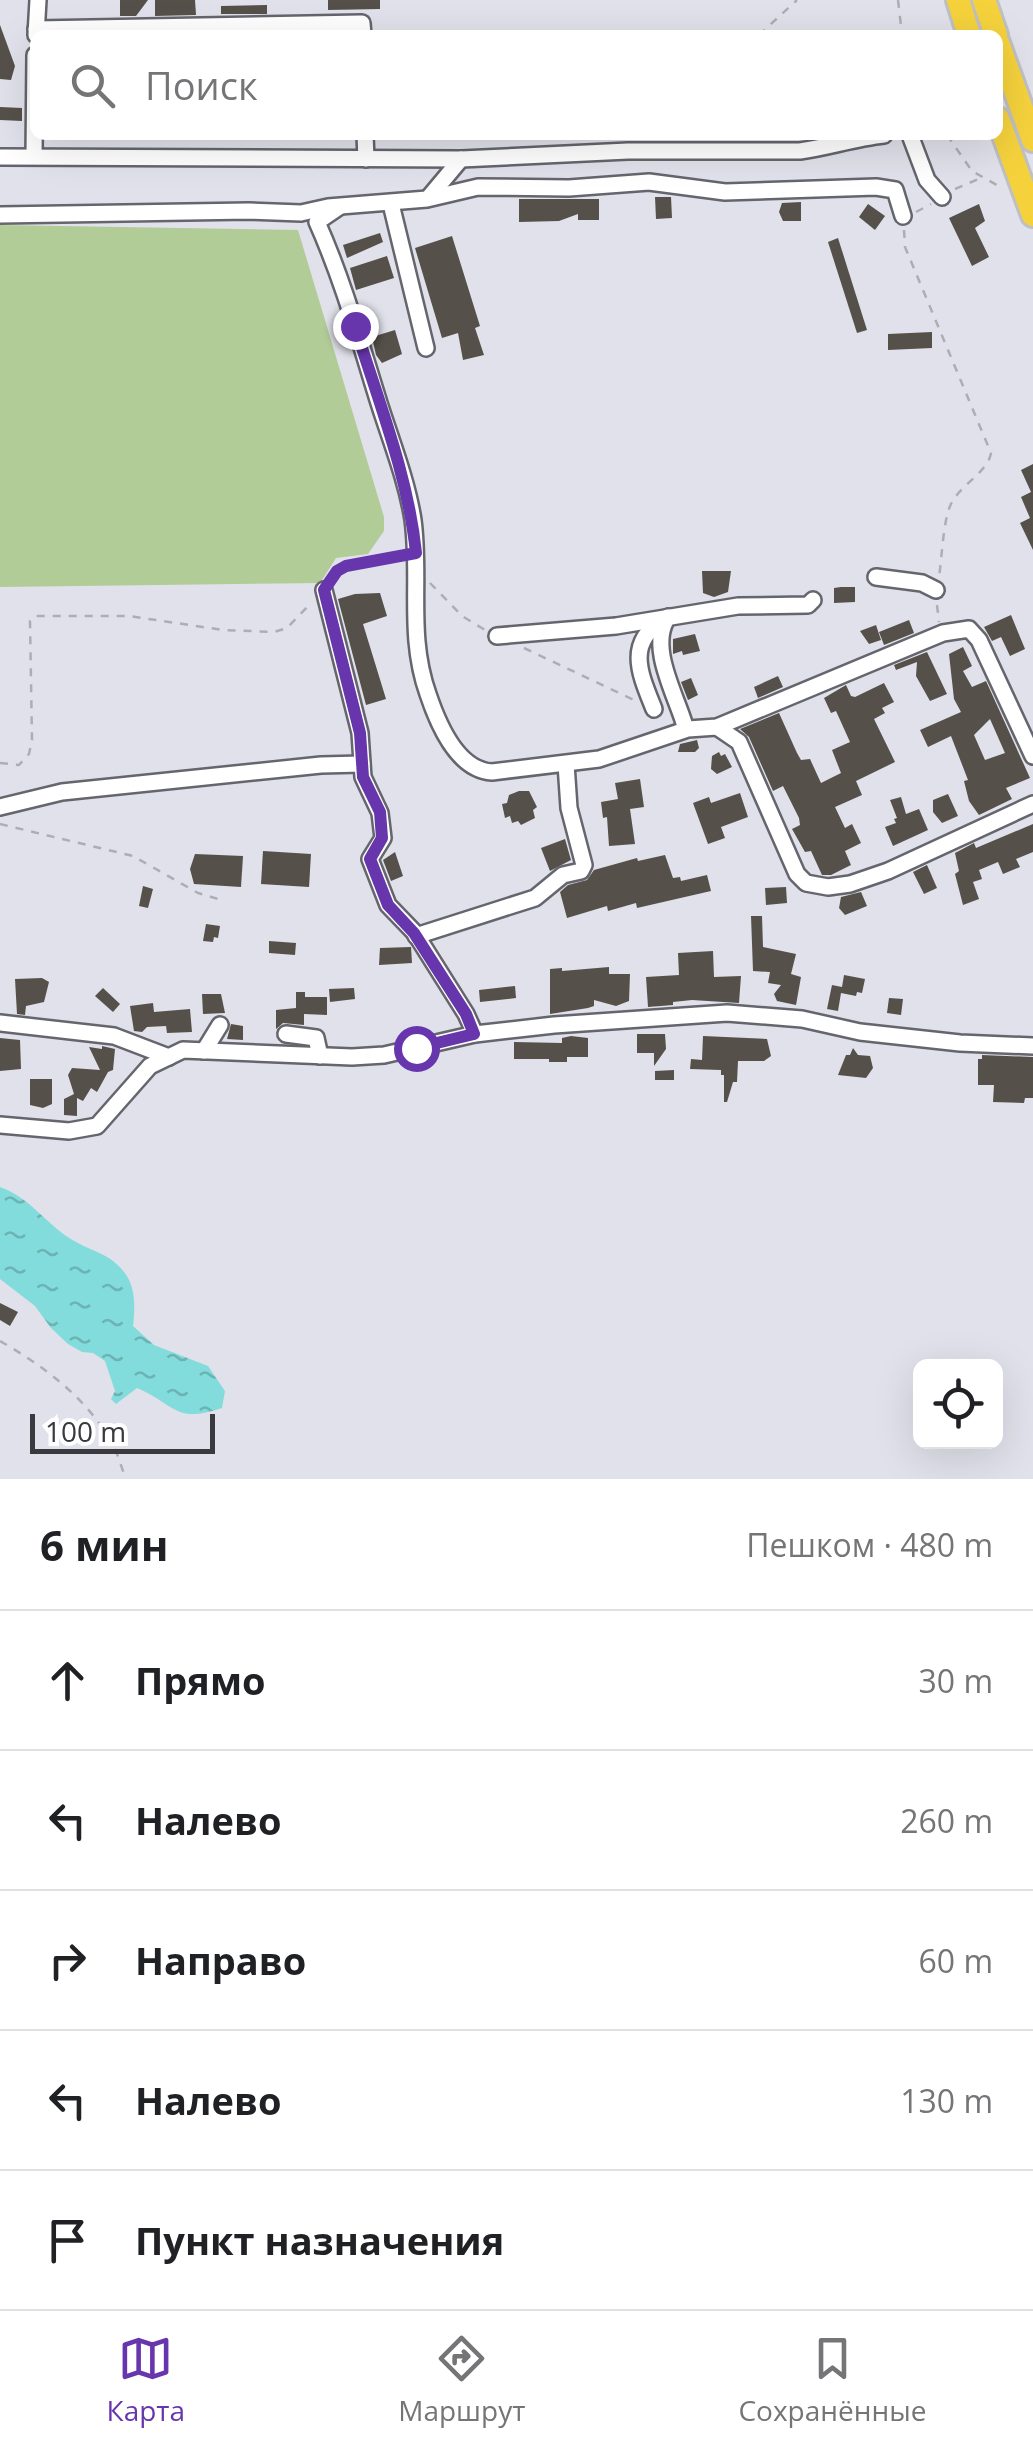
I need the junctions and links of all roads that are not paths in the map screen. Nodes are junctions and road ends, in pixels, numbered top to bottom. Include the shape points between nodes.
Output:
1 (38, 0) edge
2 (958, 0) edge
3 (984, 0) edge
4 (36, 30) edge
5 (101, 30) edge
6 (363, 30) edge
7 (967, 30) edge
8 (994, 30) edge
9 (1003, 57) edge
10 (1003, 132) edge
11 (34, 140) edge
12 (365, 140) edge
13 (842, 140) edge
14 (912, 140) edge
15 (1033, 140) edge
16 (34, 156) junction
17 (0, 157) edge
18 (366, 159) junction
19 (461, 159) junction
20 (942, 197) dead end
21 (427, 199) junction
22 (391, 204) junction
23 (339, 207) junction
24 (1030, 208) edge
25 (0, 215) edge
26 (903, 216) road end
27 (426, 348) dead end
28 (876, 578) dead end
29 (324, 590) road end
30 (936, 590) road end
31 (814, 600) dead end
32 (668, 617) junction
33 (497, 636) road end
34 (654, 709) road end
35 (684, 723) dead end
36 (717, 727) junction
37 (1033, 756) edge
38 (362, 764) junction
39 (566, 764) junction
40 (1033, 804) edge
41 (0, 807) edge
42 (416, 936) junction
43 (0, 1024) edge
44 (220, 1025) dead end
45 (286, 1034) dead end
46 (474, 1034) junction
47 (1033, 1046) edge
48 (204, 1051) junction
49 (320, 1056) junction
50 (169, 1057) junction
51 (0, 1126) edge

1 - 4 street
2 - 7 highway
3 - 8 highway
5 - 6 street via 362,22
9 - 15 highway
10 - 24 highway
11 - 16 street
12 - 18 street
13 - 19 street via 800,150
14 - 20 street via 927,180
16 - 17 street
16 - 18 street
18 - 19 street
19 - 21 street
21 - 22 street
21 - 26 street via 478,187 649,182 725,192 876,187 895,190
22 - 23 street
22 - 27 street
23 - 25 street via 301,214
23 - 39 street via 317,222 412,516 414,633 428,694 454,749 480,771
28 - 30 street
29 - 38 street
31 - 32 street
32 - 33 street
32 - 34 street via 642,638 639,654
32 - 35 street via 659,636 661,652
36 - 37 street via 943,632 968,629
36 - 39 street
36 - 40 street via 738,742 806,883 850,884 888,871
38 - 41 street via 62,792
38 - 42 street via 380,812 382,838 370,859 388,905
39 - 42 street via 580,871 563,875 535,898
42 - 46 street
43 - 50 street via 114,1036
44 - 48 street
45 - 49 street via 316,1038
46 - 47 street via 728,1013
46 - 49 street via 384,1055
48 - 49 street
48 - 50 street
50 - 51 street via 150,1066 97,1126

